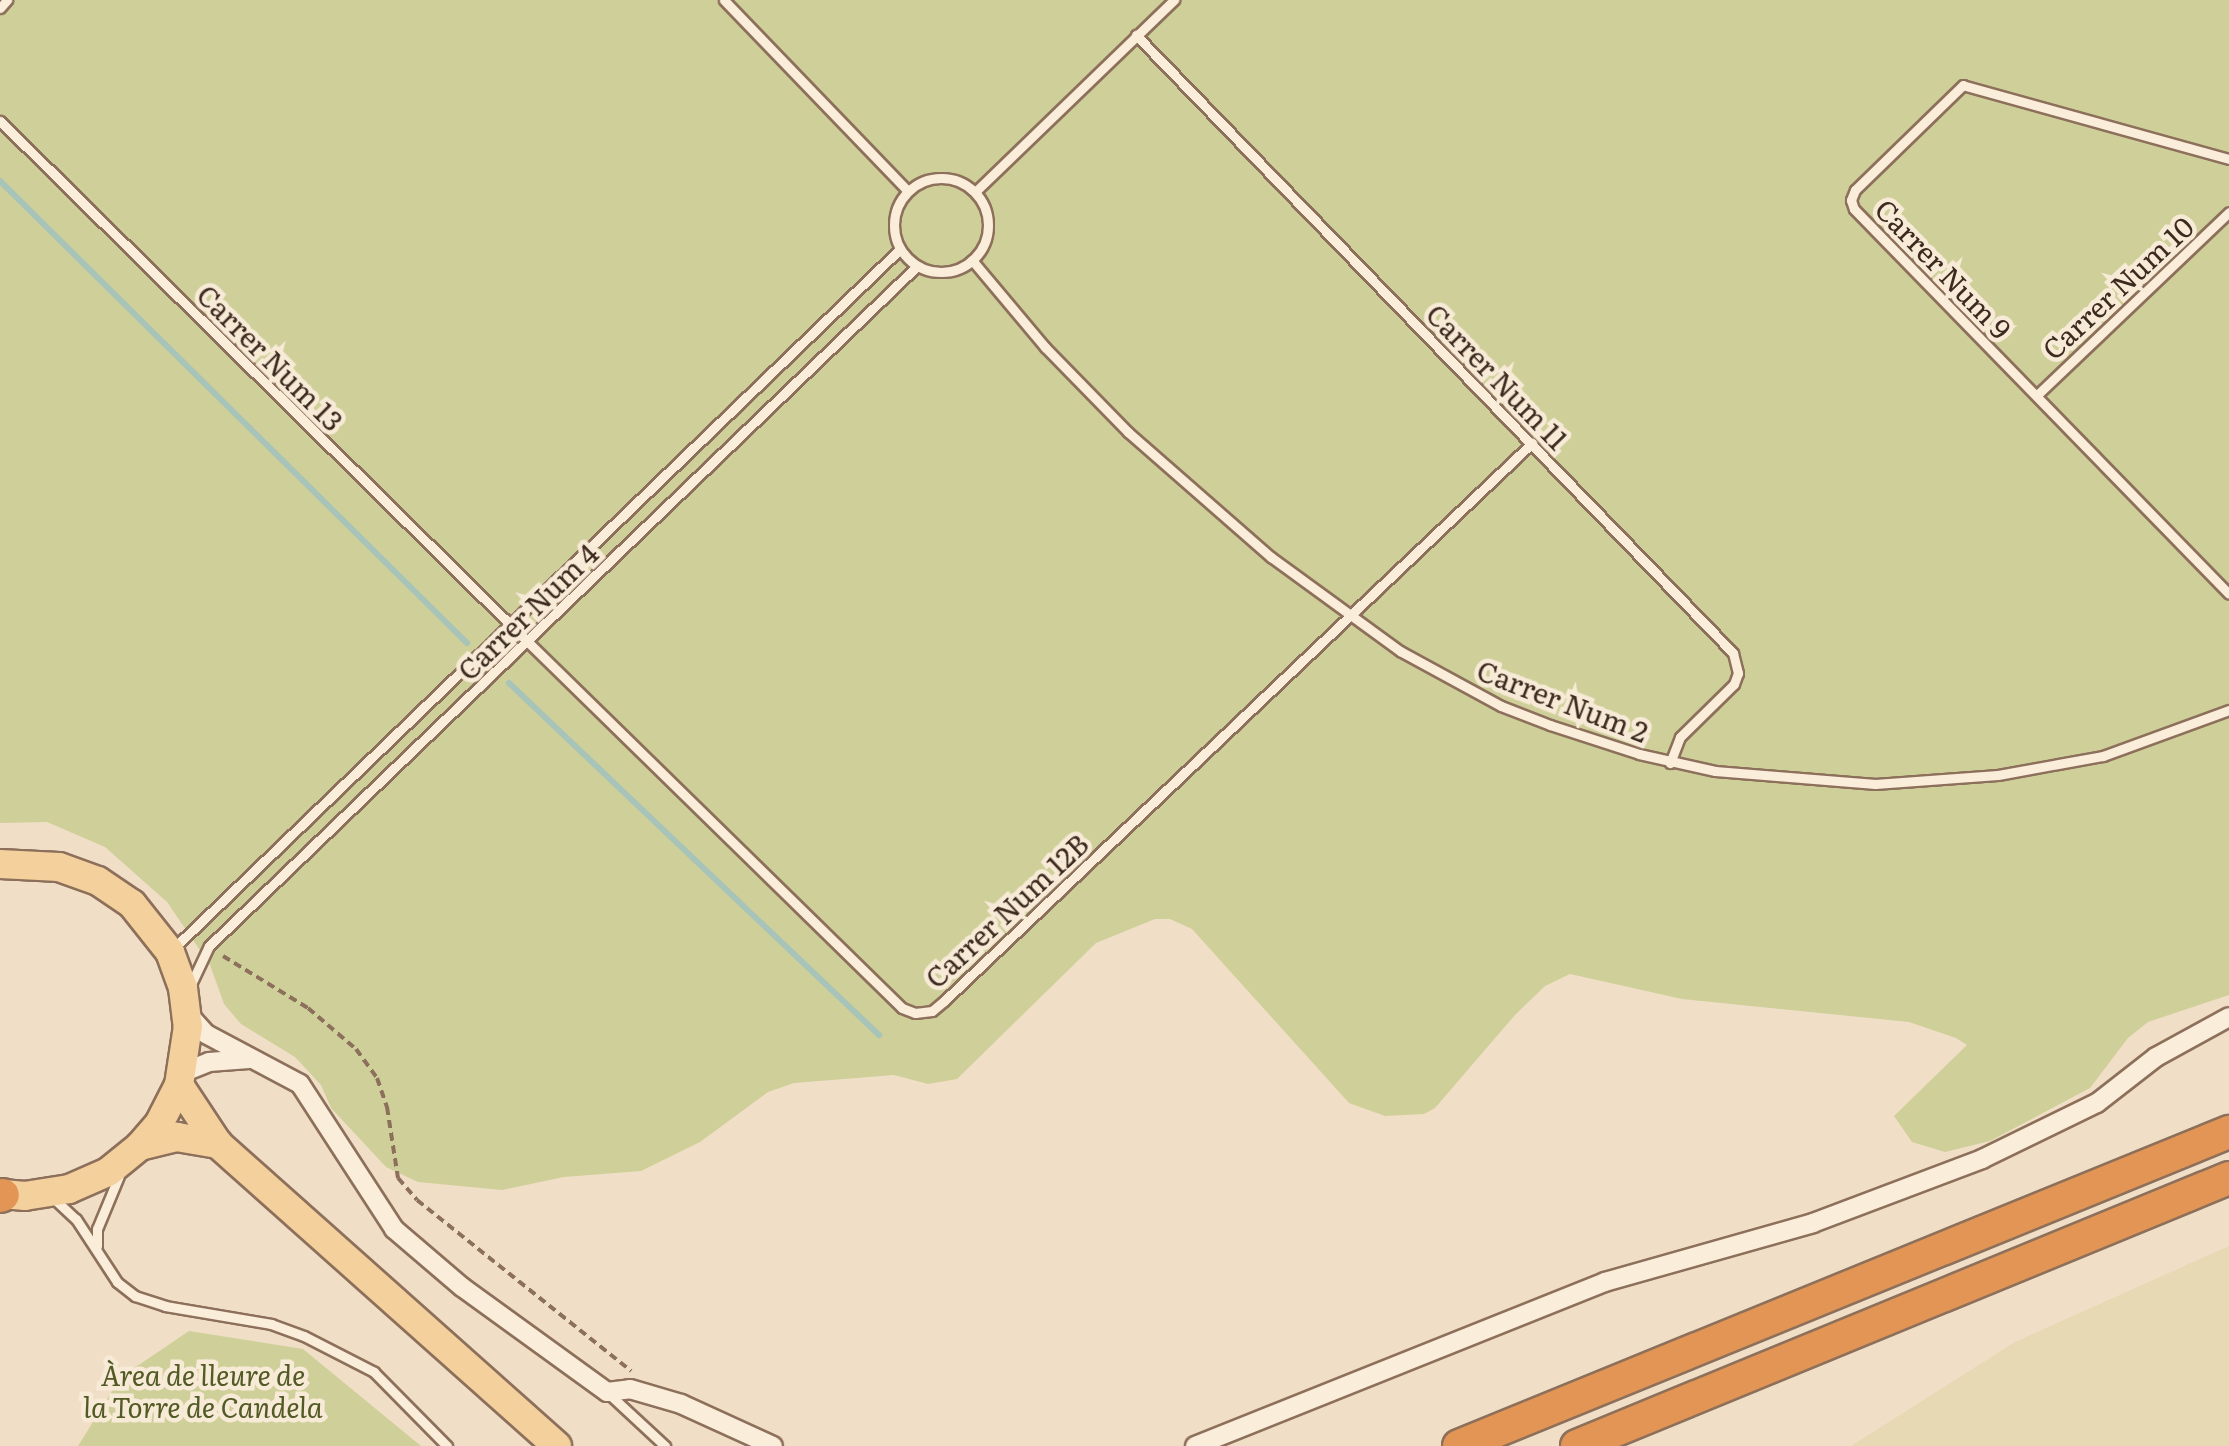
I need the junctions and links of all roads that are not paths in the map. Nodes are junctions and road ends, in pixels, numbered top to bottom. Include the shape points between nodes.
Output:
1 (8, 0) edge
2 (724, 0) edge
3 (1174, 0) edge
4 (0, 8) edge
5 (1136, 35) junction
6 (0, 121) edge
7 (2229, 159) edge
8 (908, 190) junction
9 (975, 192) junction
10 (2229, 212) edge
11 (900, 249) junction
12 (972, 260) junction
13 (917, 266) junction
14 (2036, 395) junction
15 (1532, 444) junction
16 (2229, 594) edge
17 (1350, 617) junction
18 (510, 624) junction
19 (528, 642) junction
20 (2229, 710) edge
21 (1670, 762) junction
22 (0, 864) edge
23 (170, 952) junction
24 (187, 1007) junction
25 (2229, 1017) edge
26 (255, 1059) junction
27 (181, 1079) junction
28 (2229, 1111) edge
29 (2229, 1132) edge
30 (218, 1144) junction
31 (133, 1153) junction
32 (2227, 1179) edge
33 (48, 1194) junction
34 (1, 1195) edge
35 (2035, 1210) junction
36 (97, 1249) junction
37 (607, 1392) junction
38 (447, 1446) edge
39 (556, 1446) edge
40 (665, 1446) edge
41 (774, 1446) edge
42 (1195, 1446) edge
43 (1459, 1446) edge
44 (1577, 1446) edge

1 - 4 lane
2 - 8 lane
3 - 5 lane
5 - 9 lane
5 - 15 lane, Carrer Num 11
6 - 18 lane, Carrer Num 13
7 - 14 lane, Carrer Num 9 via 1963,86 1854,190 1854,209
8 - 9 lane via 940,177
8 - 11 lane via 894,214
9 - 12 lane via 988,228
10 - 14 lane, Carrer Num 10
11 - 13 lane
11 - 18 lane, Carrer Num 4
12 - 13 lane via 949,272
12 - 17 lane, Carrer Num 2 via 1045,347 1165,467
13 - 19 lane, Carrer Num 4
14 - 16 lane, Carrer Num 9
15 - 17 lane, Carrer Num 12B
15 - 21 lane, Carrer Num 11 via 1733,653 1734,684 1680,737
17 - 19 lane, Carrer Num 12B via 944,1001 915,1014
17 - 21 lane, Carrer Num 2 via 1501,706
18 - 19 lane, Carrer Num 12B
18 - 23 lane, Carrer Num 4
19 - 24 lane, Carrer Num 4 via 210,946 195,970
20 - 21 lane, Carrer Num 2 via 2102,756 1939,781 1812,782
22 - 23 main road via 49,865 98,881 132,904
23 - 24 main road
24 - 26 street via 206,1034
24 - 27 main road
25 - 42 street via 2156,1057 2096,1103 1982,1159 1813,1223 1605,1282
26 - 27 street via 209,1062
26 - 37 street via 300,1084 394,1228 462,1287
27 - 30 main road
27 - 31 main road via 159,1124
28 - 35 highway
29 - 35 highway
30 - 31 main road via 177,1138
30 - 39 main road
31 - 33 main road via 89,1182
31 - 36 lane via 98,1229
32 - 44 highway
33 - 34 main road
33 - 36 lane
35 - 43 highway
36 - 38 lane via 117,1282 135,1296 271,1324 374,1372
37 - 40 lane
37 - 41 street via 655,1396

